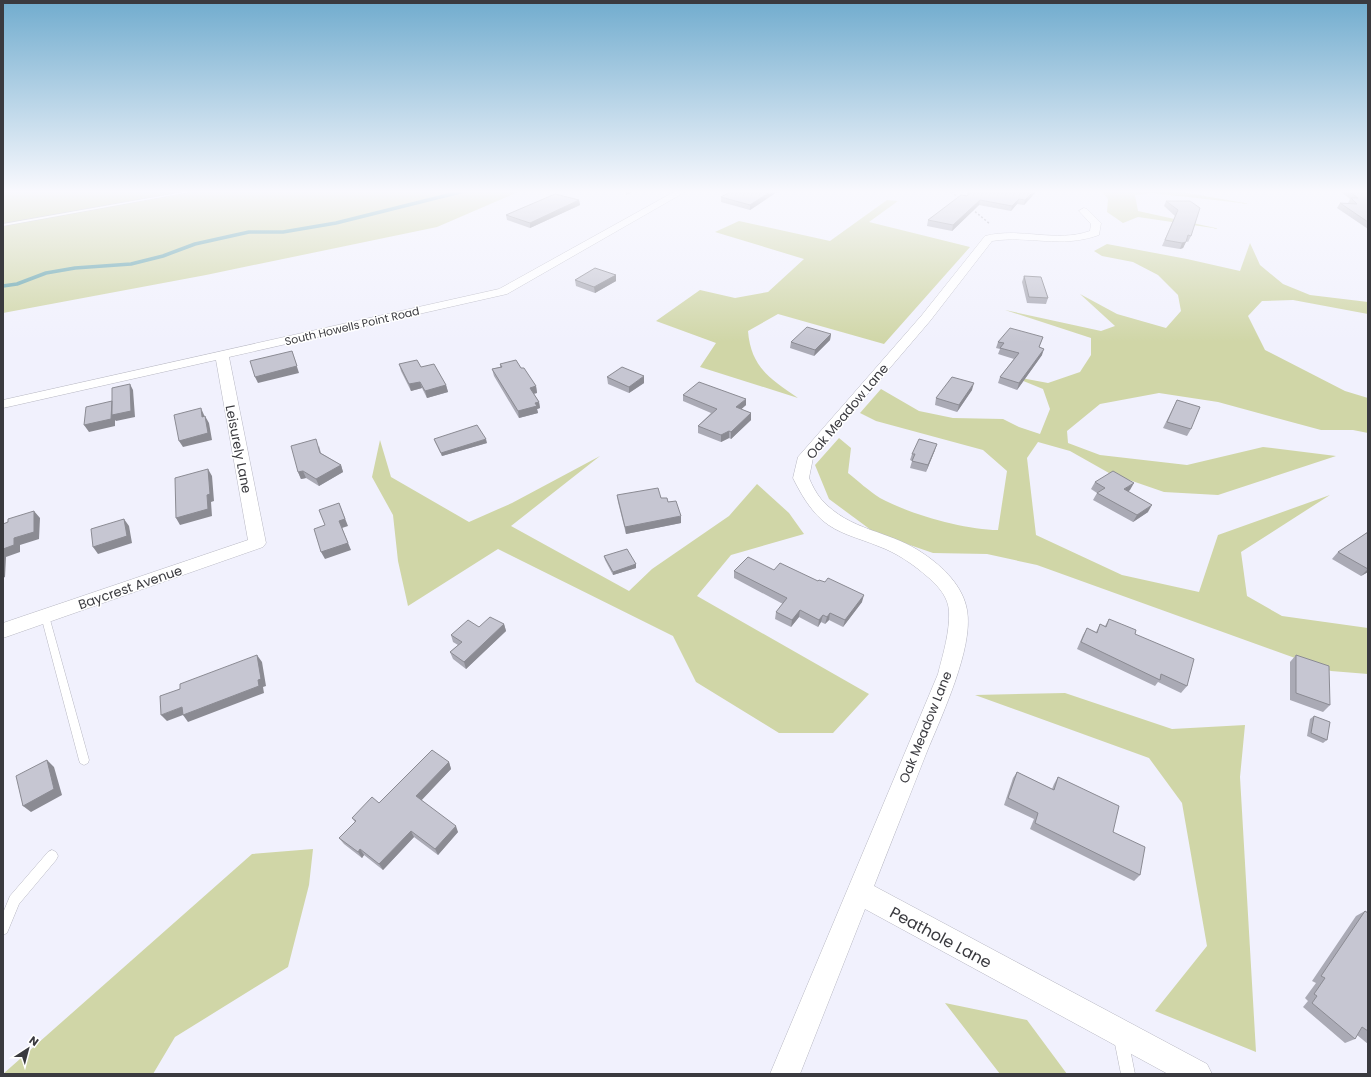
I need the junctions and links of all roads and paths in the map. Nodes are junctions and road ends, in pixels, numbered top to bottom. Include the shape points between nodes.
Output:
1 (591, 242) edge
2 (986, 242) edge
3 (222, 355) junction
4 (3, 404) edge
5 (257, 543) joint
6 (44, 616) junction
7 (3, 631) edge
8 (84, 760) dead end
9 (52, 856) dead end
10 (859, 892) junction
11 (3, 928) edge
12 (1120, 1033) junction
13 (785, 1074) edge
14 (1128, 1074) edge
15 (1197, 1074) edge

1 - 3 street, South Howells Point Road via 503,292
2 - 10 street, Oak Meadow Lane via 926,318 806,457 801,478 812,501 829,517 848,530 885,542 917,558 953,593 958,610 958,629 948,674
3 - 4 street, South Howells Point Road
3 - 5 street, Leisurely Lane
5 - 6 street, Baycrest Avenue
6 - 7 street, Baycrest Avenue
6 - 8 lane
9 - 11 lane via 14,900
10 - 12 street, Peathole Lane
10 - 13 street
12 - 14 lane
12 - 15 street, Peathole Lane

